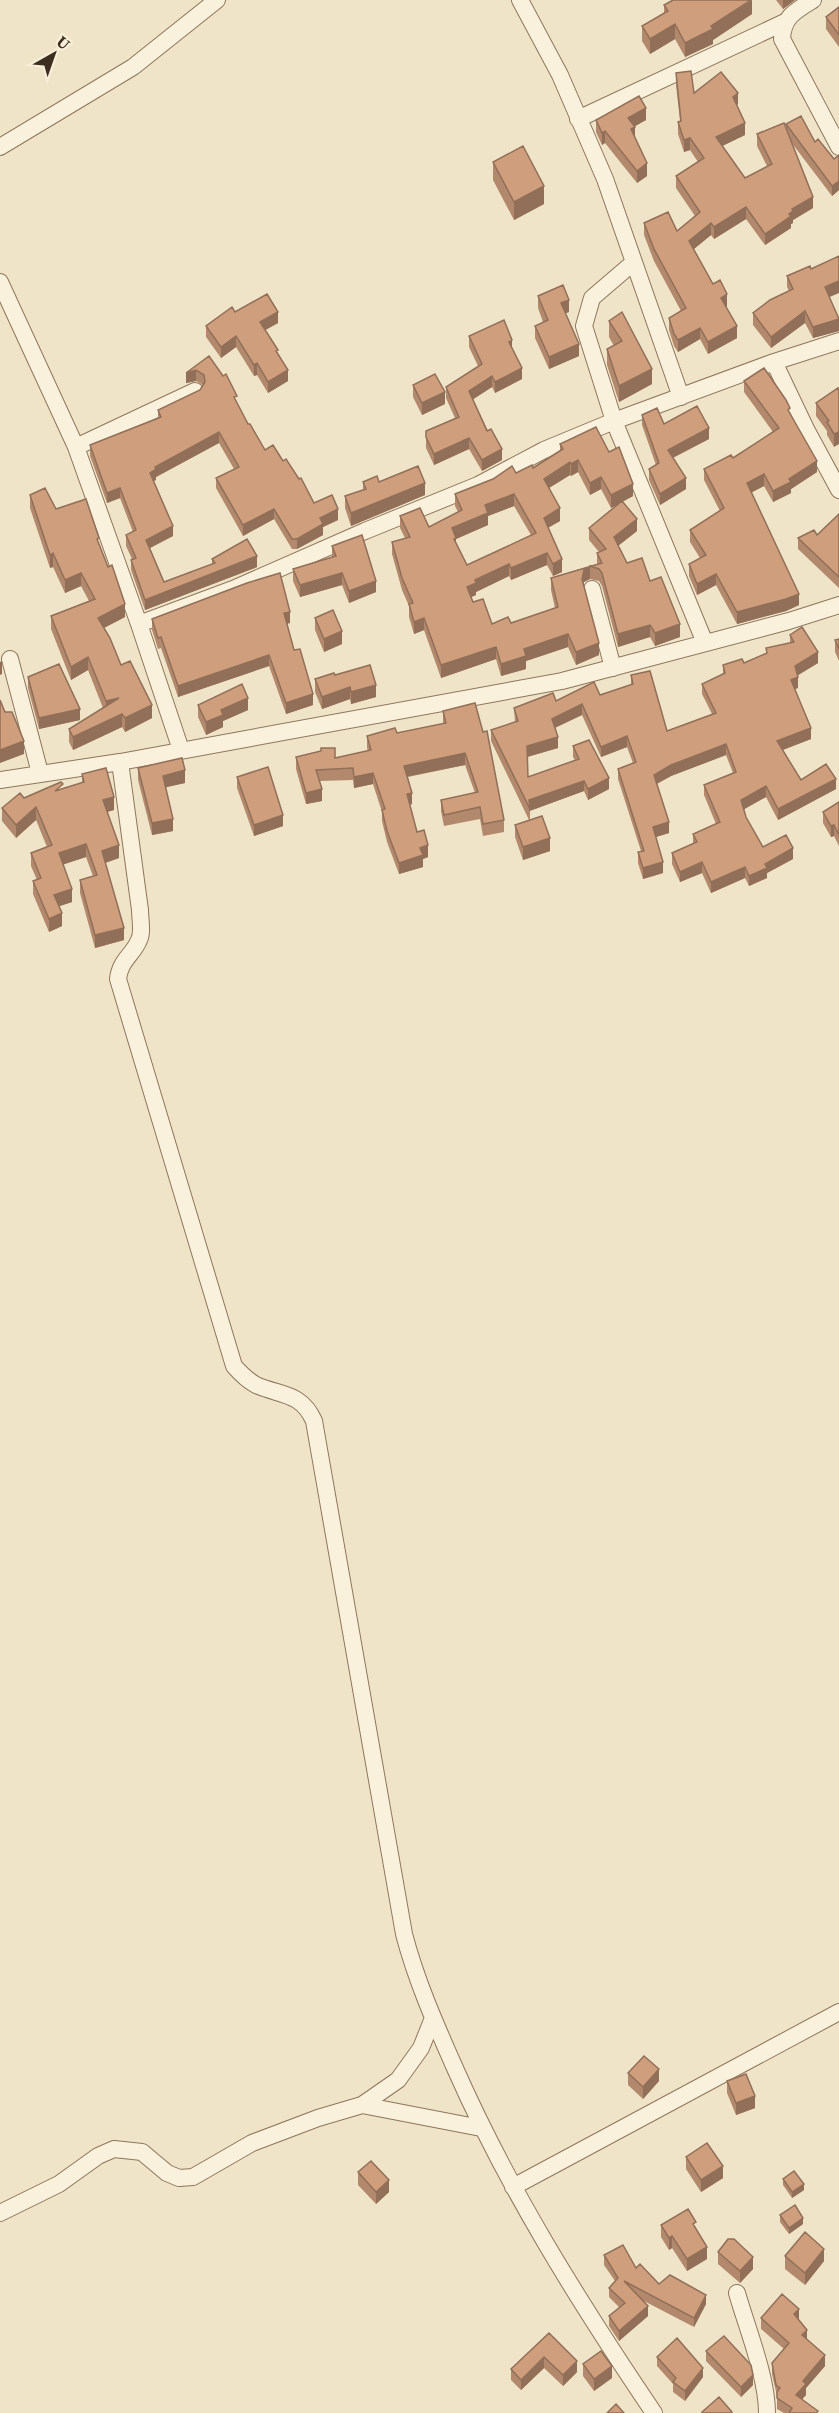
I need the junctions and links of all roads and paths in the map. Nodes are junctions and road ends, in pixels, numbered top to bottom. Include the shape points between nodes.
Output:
1 (217, 0) edge
2 (520, 0) edge
3 (813, 0) edge
4 (785, 22) junction
5 (578, 119) junction
6 (0, 147) edge
7 (839, 147) edge
8 (634, 262) junction
9 (0, 282) edge
10 (839, 341) edge
11 (774, 362) junction
12 (195, 391) edge
13 (681, 397) junction
14 (614, 421) junction
15 (76, 447) junction
16 (839, 490) edge
17 (592, 589) dead end
18 (839, 605) edge
19 (139, 624) junction
20 (705, 643) junction
21 (10, 659) dead end
22 (613, 668) junction
23 (181, 750) junction
24 (120, 762) junction
25 (40, 773) junction
26 (0, 780) edge
27 (839, 2012) edge
28 (433, 2018) junction
29 (362, 2105) junction
30 (481, 2128) junction
31 (513, 2187) junction
32 (0, 2213) edge
33 (737, 2293) dead end
34 (654, 2413) edge
35 (767, 2413) edge

1 - 6 street via 133,67
2 - 5 street via 560,75
3 - 4 street via 791,13
4 - 5 street
4 - 7 street via 782,39
5 - 8 street
8 - 13 street
8 - 14 street via 592,298 584,326
9 - 15 street
10 - 11 street
11 - 13 street
11 - 16 street
12 - 15 street
13 - 14 street
14 - 19 street via 544,450 478,485 233,589
14 - 20 street
15 - 19 street
17 - 22 street
18 - 20 street
19 - 23 street
20 - 22 street
21 - 25 street
22 - 23 street via 562,681
23 - 24 street
24 - 25 street
24 - 28 street via 141,934 122,963 118,979 234,1366 257,1385 301,1401 314,1420 404,1934
25 - 26 street
27 - 31 street
28 - 29 street via 421,2048 398,2080
28 - 30 street
29 - 30 street
29 - 32 street via 252,2143 192,2177 179,2178 167,2173 142,2152 114,2149 59,2184
30 - 31 street
31 - 34 street via 555,2260
33 - 35 street

